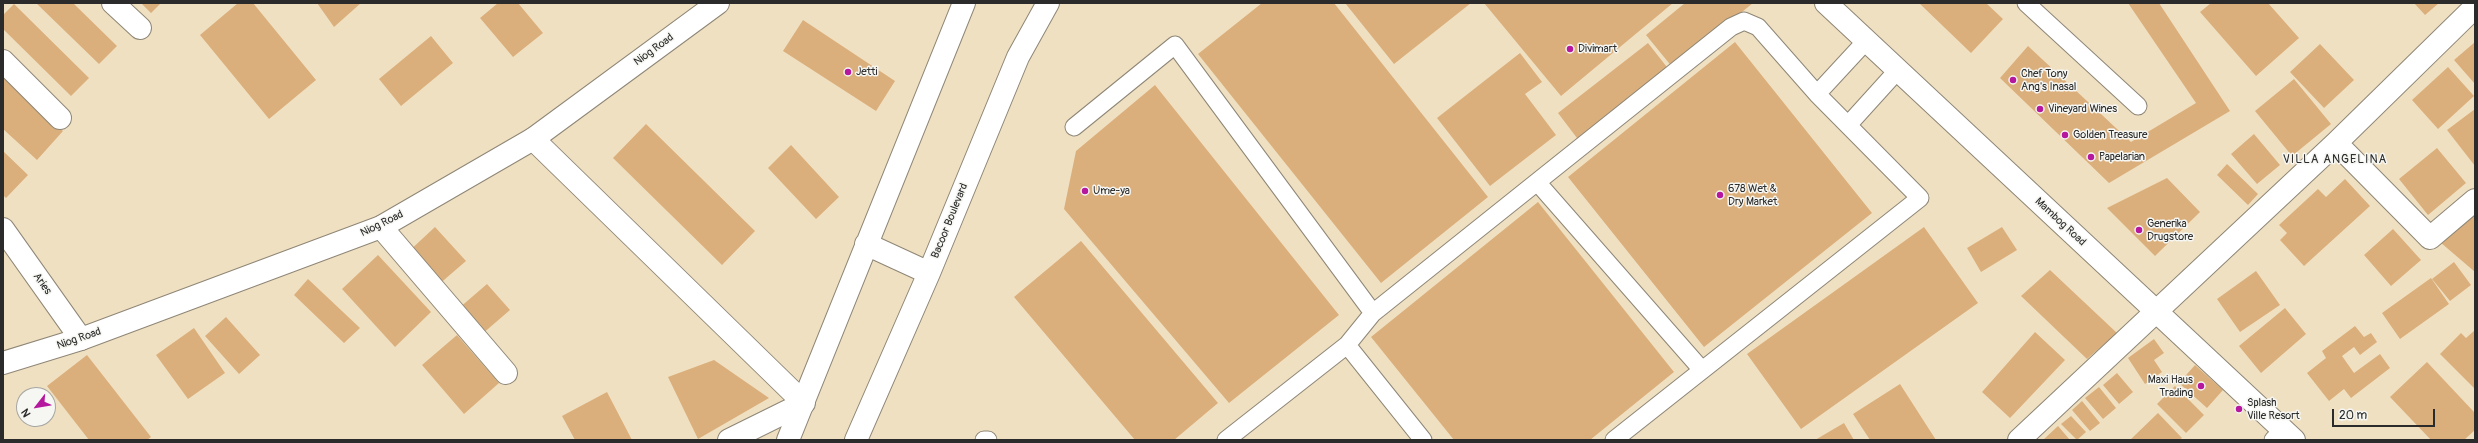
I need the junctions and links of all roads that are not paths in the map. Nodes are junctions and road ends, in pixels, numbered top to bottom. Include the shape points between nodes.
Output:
1 (113, 3) edge
2 (716, 3) edge
3 (964, 3) edge
4 (1048, 3) edge
5 (1826, 3) edge
6 (2028, 5) edge
7 (2475, 7) edge
8 (140, 28) dead end
9 (1866, 41) junction
10 (3, 61) edge
11 (1897, 70) junction
12 (1817, 94) junction
13 (2138, 106) dead end
14 (60, 118) dead end
15 (1849, 124) junction
16 (1074, 127) dead end
17 (534, 139) junction
18 (2336, 143) junction
19 (1537, 182) junction
20 (2475, 200) edge
21 (381, 228) junction
22 (3, 229) edge
23 (866, 244) junction
24 (929, 273) junction
25 (2155, 311) junction
26 (1373, 313) junction
27 (81, 339) junction
28 (1347, 345) junction
29 (3, 363) edge
30 (1702, 370) junction
31 (506, 373) dead end
32 (804, 403) junction
33 (2283, 437) edge
34 (729, 440) edge
35 (788, 440) edge
36 (856, 440) edge
37 (984, 440) edge
38 (988, 440) edge
39 (1226, 440) edge
40 (1423, 440) edge
41 (1614, 440) edge
42 (2019, 440) edge

1 - 8 street
2 - 17 street, Niog Road
3 - 23 street
4 - 24 street, Bacoor Boulevard via 1018,57
5 - 9 street, Mambog Road
6 - 13 lane
7 - 18 street
9 - 11 street, Mambog Road
9 - 12 lane
10 - 14 street
11 - 15 lane
11 - 25 street, Mambog Road
12 - 15 lane
12 - 19 lane via 1758,27 1744,21 1730,27
15 - 30 lane via 1920,198
16 - 26 lane via 1175,45
17 - 21 street, Niog Road
17 - 32 street
18 - 20 street via 2430,238
18 - 25 street
19 - 26 lane
19 - 30 lane
21 - 27 street, Niog Road
21 - 31 street
22 - 27 street, Aries
23 - 24 street
23 - 32 street
24 - 36 street, Bacoor Boulevard
25 - 33 street, Mambog Road
25 - 42 street
26 - 28 lane
27 - 29 street, Niog Road
28 - 39 lane
28 - 40 lane
30 - 41 lane
32 - 34 street
32 - 35 street
37 - 38 lane

